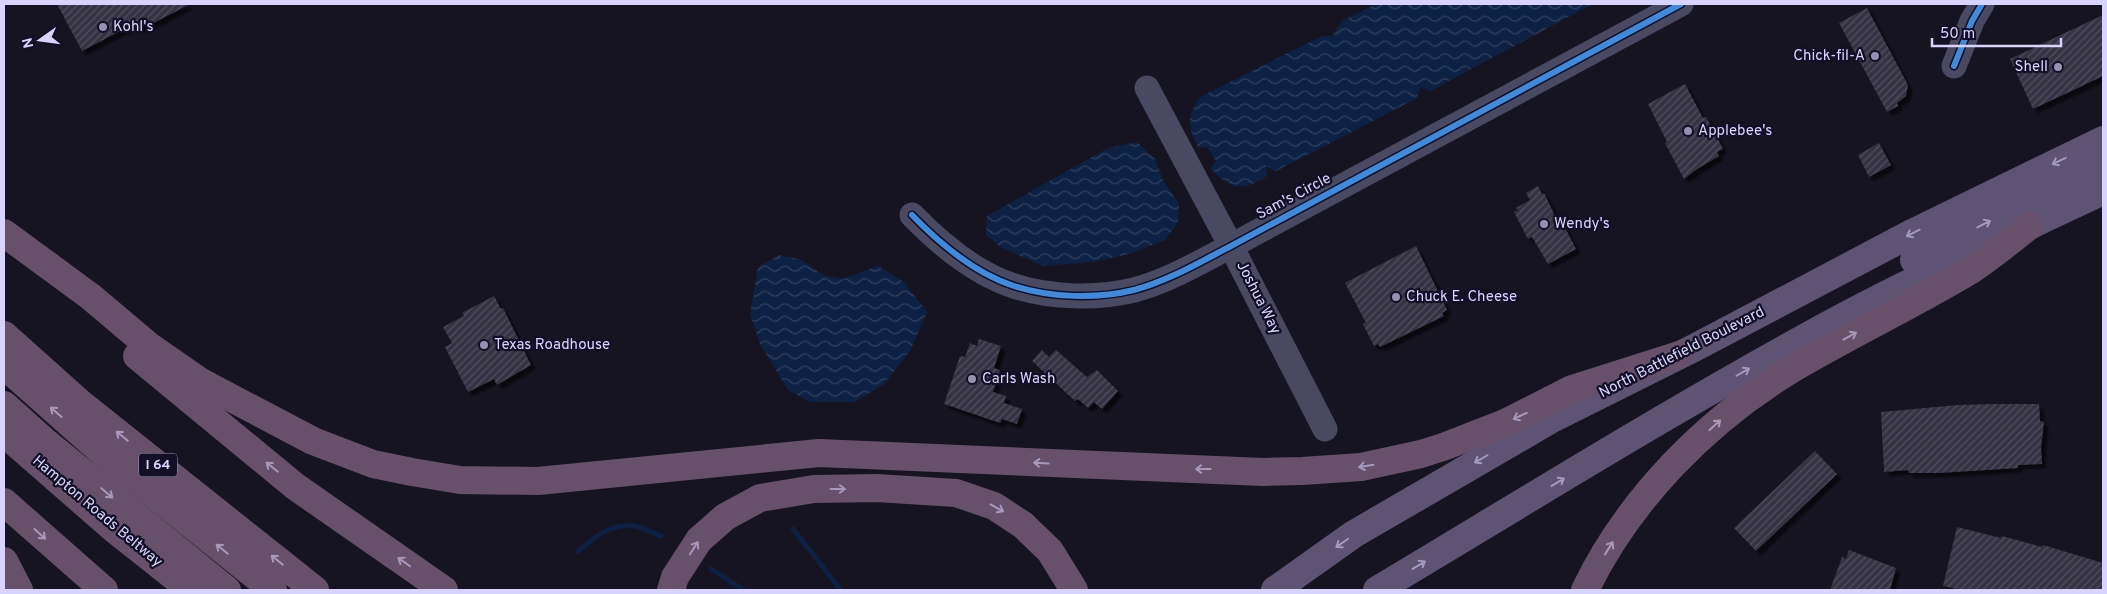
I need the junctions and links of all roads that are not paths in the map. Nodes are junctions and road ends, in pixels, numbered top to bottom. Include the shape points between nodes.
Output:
1 (1682, 4) edge
2 (1982, 4) edge
3 (1954, 66) dead end
4 (1147, 88) dead end
5 (2103, 140) edge
6 (2103, 169) edge
7 (2103, 191) edge
8 (912, 215) dead end
9 (2029, 226) junction
10 (4, 233) edge
11 (4, 240) edge
12 (1231, 246) junction
13 (4, 336) edge
14 (1797, 342) junction
15 (1679, 355) junction
16 (4, 365) edge
17 (4, 405) edge
18 (1325, 429) dead end
19 (4, 433) edge
20 (4, 502) edge
21 (4, 561) edge
22 (19, 590) edge
23 (104, 590) edge
24 (191, 590) edge
25 (227, 590) edge
26 (274, 590) edge
27 (315, 590) edge
28 (444, 590) edge
29 (670, 590) edge
30 (1074, 590) edge
31 (1275, 590) edge
32 (1377, 590) edge
33 (1585, 590) edge

1 - 12 street, Sam's Circle
2 - 3 street
4 - 12 street, Joshua Way
5 -> 15 main road, North Battlefield Boulevard via 1914,232
14 -> 6 main road via 1837,301 1988,222
7 - 9 main road
8 - 12 street, Sam's Circle via 951,252 983,271 1014,286 1056,294 1096,295 1134,290 1170,277
9 - 14 main road via 1905,284
33 -> 9 highway via 1601,560 1637,508 1678,460 1726,415 1792,369 1972,269
15 -> 10 highway via 1572,389 1505,423 1443,448 1393,461 1334,470 1172,469 819,453 538,481 460,480 373,464 313,441 201,382 149,346 91,297
28 -> 11 highway via 296,487 146,364
12 - 18 street, Joshua Way
27 -> 13 highway, I 64 via 80,403
32 -> 14 main road
15 -> 31 main road, North Battlefield Boulevard via 1552,419 1449,478 1354,534
26 -> 16 highway via 112,461
17 -> 25 highway
19 - 24 highway, Hampton Roads Beltway via 114,529
20 -> 23 highway
21 - 22 highway
29 -> 30 highway via 698,540 725,517 760,498 814,489 877,488 956,492 994,506 1023,524 1050,551

